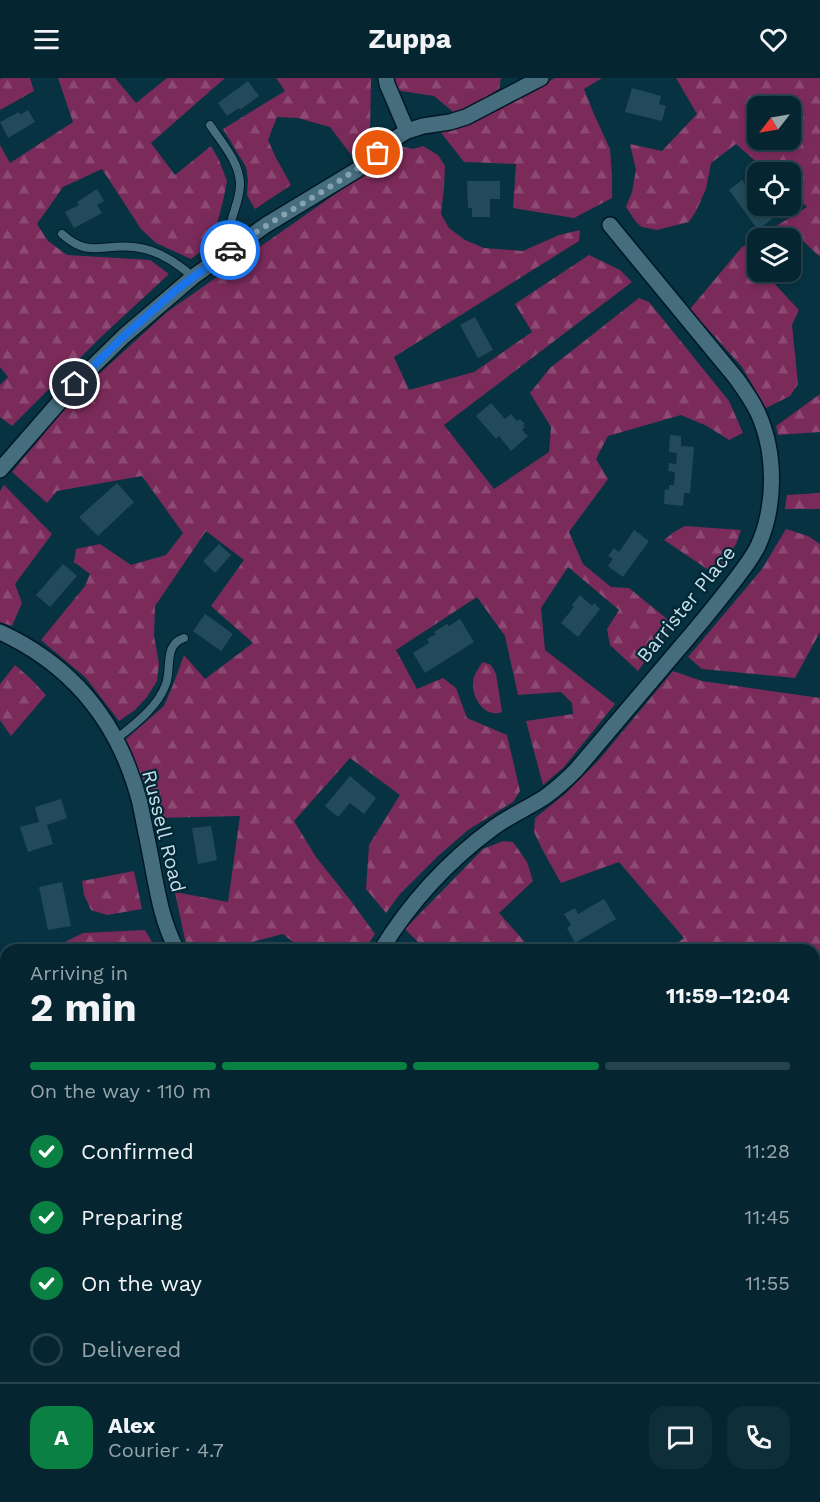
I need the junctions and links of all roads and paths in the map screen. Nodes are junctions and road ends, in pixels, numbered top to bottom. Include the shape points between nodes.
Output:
1 (386, 78) edge
2 (541, 78) edge
3 (210, 125) dead end
4 (407, 131) junction
5 (610, 225) dead end
6 (62, 234) dead end
7 (234, 247) junction
8 (193, 277) junction
9 (1, 467) edge
10 (0, 632) edge
11 (184, 638) dead end
12 (115, 740) junction
13 (175, 944) edge
14 (385, 944) edge

1 - 4 street
2 - 4 street via 466,117
3 - 7 lane via 237,169 240,181 229,231
4 - 7 street via 357,170
5 - 14 street, Barrister Place via 736,378 758,414 766,437 771,480 765,528 749,562 712,610 576,770 543,798 493,828 442,870 420,893
6 - 8 lane via 80,247 149,250
7 - 8 street
8 - 9 street via 75,384
10 - 12 street, Russell Road via 62,670 91,701
11 - 12 lane via 170,651 163,693
12 - 13 street, Russell Road via 139,802 162,912

